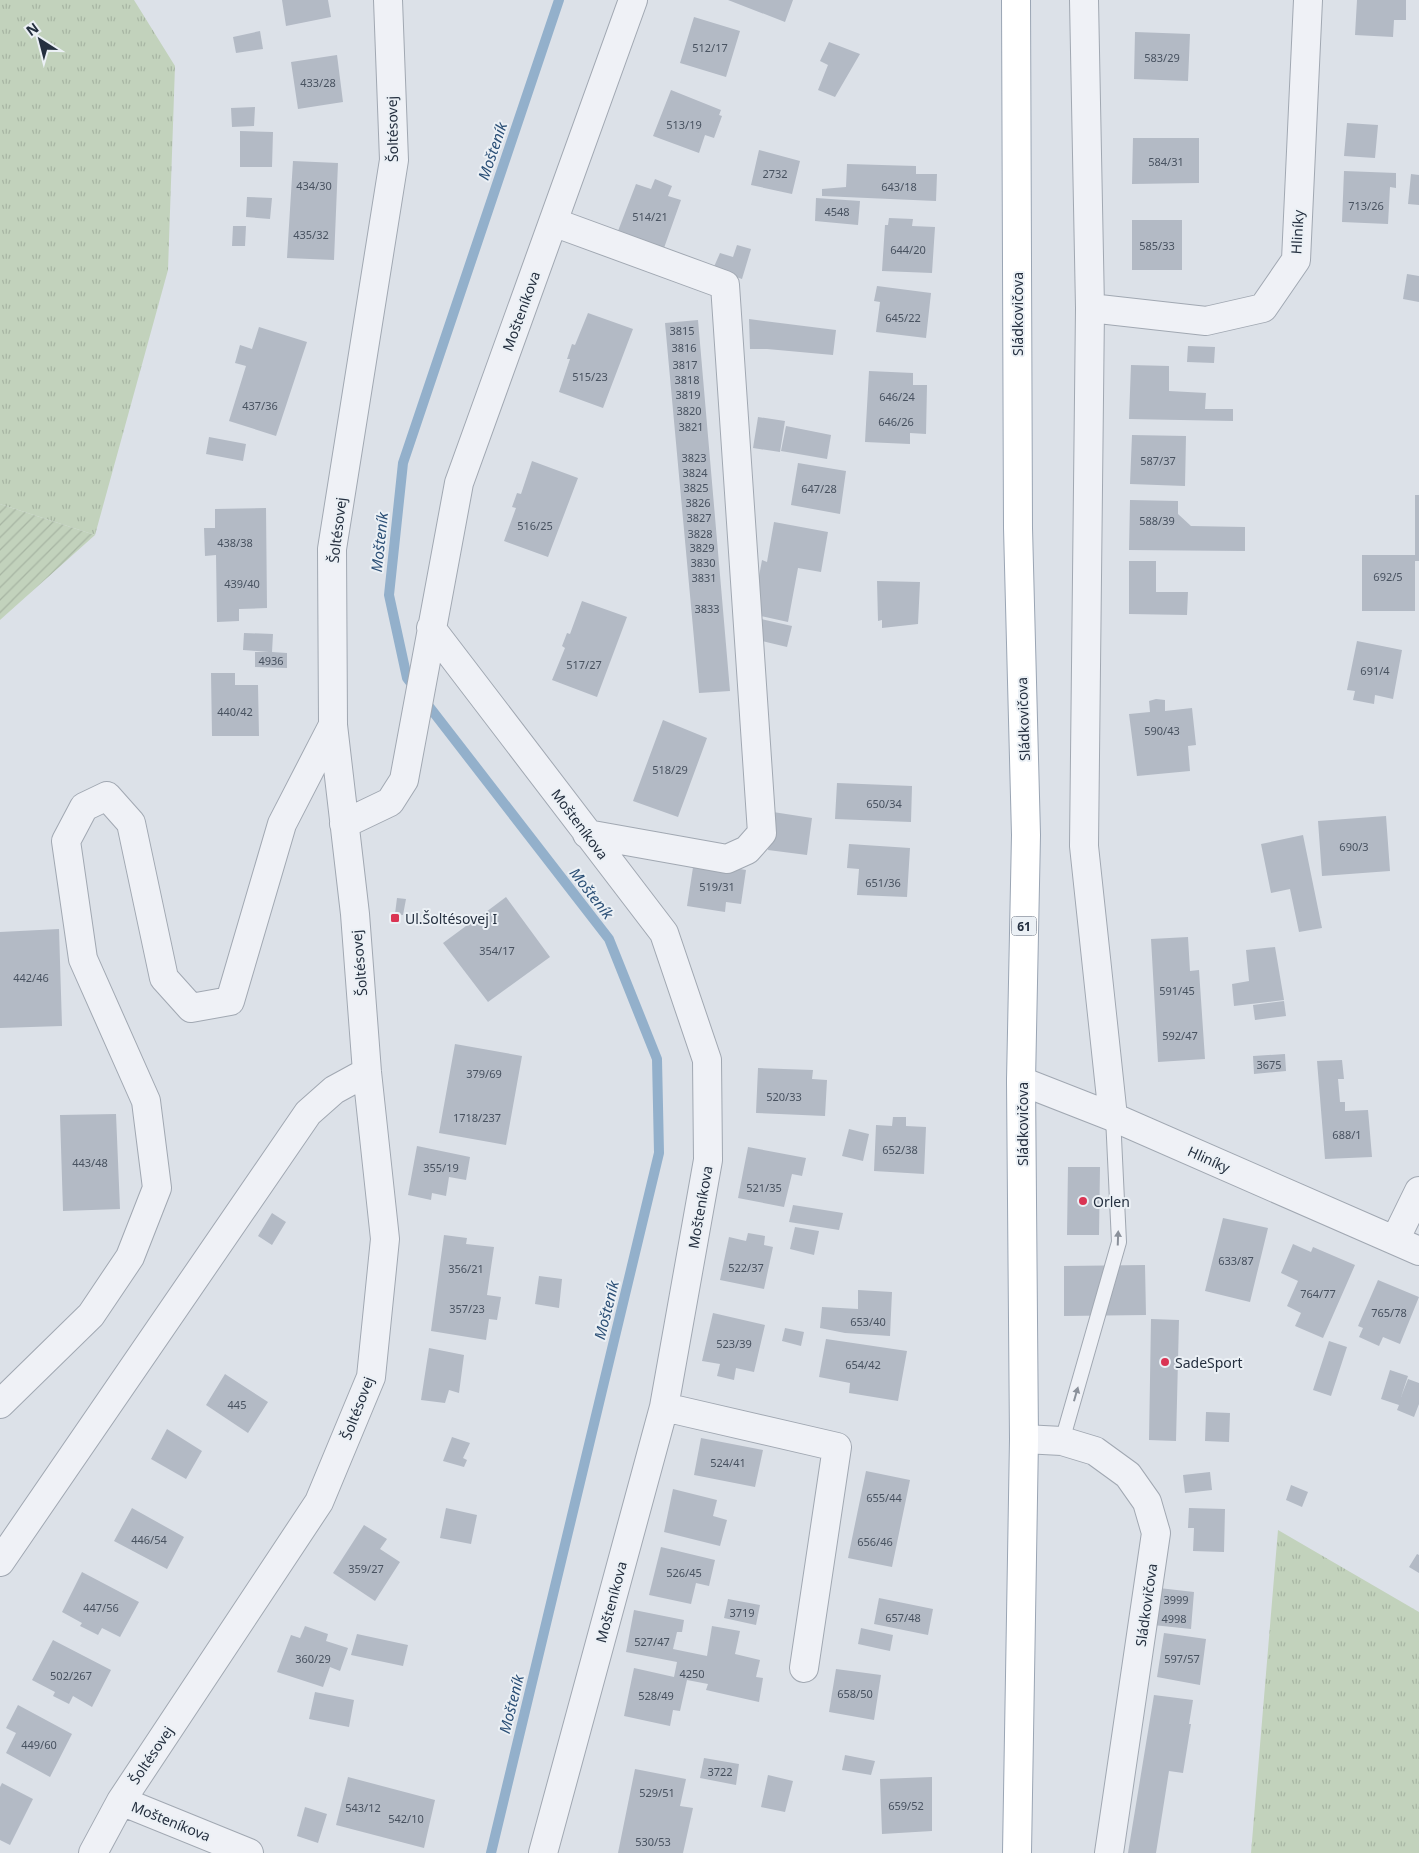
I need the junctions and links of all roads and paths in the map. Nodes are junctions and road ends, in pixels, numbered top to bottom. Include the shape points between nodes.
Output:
1 (388, 0) edge
2 (633, 0) edge
3 (1016, 0) edge
4 (1084, 0) edge
5 (1308, 0) edge
6 (553, 222) junction
7 (1090, 308) junction
8 (432, 628) junction
9 (333, 725) junction
10 (344, 824) junction
11 (587, 834) junction
12 (367, 1072) junction
13 (1021, 1080) junction
14 (1113, 1117) junction
15 (1419, 1190) edge
16 (1407, 1246) edge
17 (0, 1404) edge
18 (664, 1408) junction
19 (1024, 1439) junction
20 (1062, 1441) junction
21 (0, 1562) edge
22 (804, 1668) dead end
23 (121, 1801) junction
24 (93, 1853) edge
25 (250, 1853) edge
26 (543, 1853) edge
27 (1016, 1853) edge
28 (1109, 1853) edge

1 - 9 street, Šoltésovej via 394,160 332,549
2 - 6 street, Mošteníkova
3 - 13 main road, Sládkovičova / 61 via 1018,528 1026,836
4 - 7 street
5 - 7 street, Hliníky via 1296,260 1263,308 1206,322
6 - 8 street, Mošteníkova via 459,483
6 - 11 street via 725,285 762,833 747,850 727,859
7 - 14 street via 1084,846
8 - 10 street, Mošteníkova via 404,780 390,802
8 - 11 street, Mošteníkova
9 - 10 street, Šoltésovej
9 - 17 street via 282,824 230,1001 191,1008 164,978 131,823 107,796 84,807 66,841 83,959 146,1101 157,1188 130,1257 91,1315
10 - 12 street, Šoltésovej via 355,914
11 - 18 street, Mošteníkova via 664,933 707,1060 708,1160
12 - 21 street via 334,1090 308,1113
12 - 23 street, Šoltésovej via 385,1239 371,1378 319,1502
13 - 14 street, Hliníky
13 - 19 main road, Sládkovičova / 61
14 - 16 street, Hliníky
20 -> 14 lane via 1119,1242
15 - 16 street, Hliníky
18 - 22 street via 837,1448
18 - 26 street, Mošteníkova
19 - 20 street, Sládkovičova
19 - 27 main road, Sládkovičova / 61
20 - 28 street, Sládkovičova via 1095,1451 1128,1475 1147,1502 1156,1533
23 - 24 street, Šoltésovej
23 - 25 street, Mošteníkova

